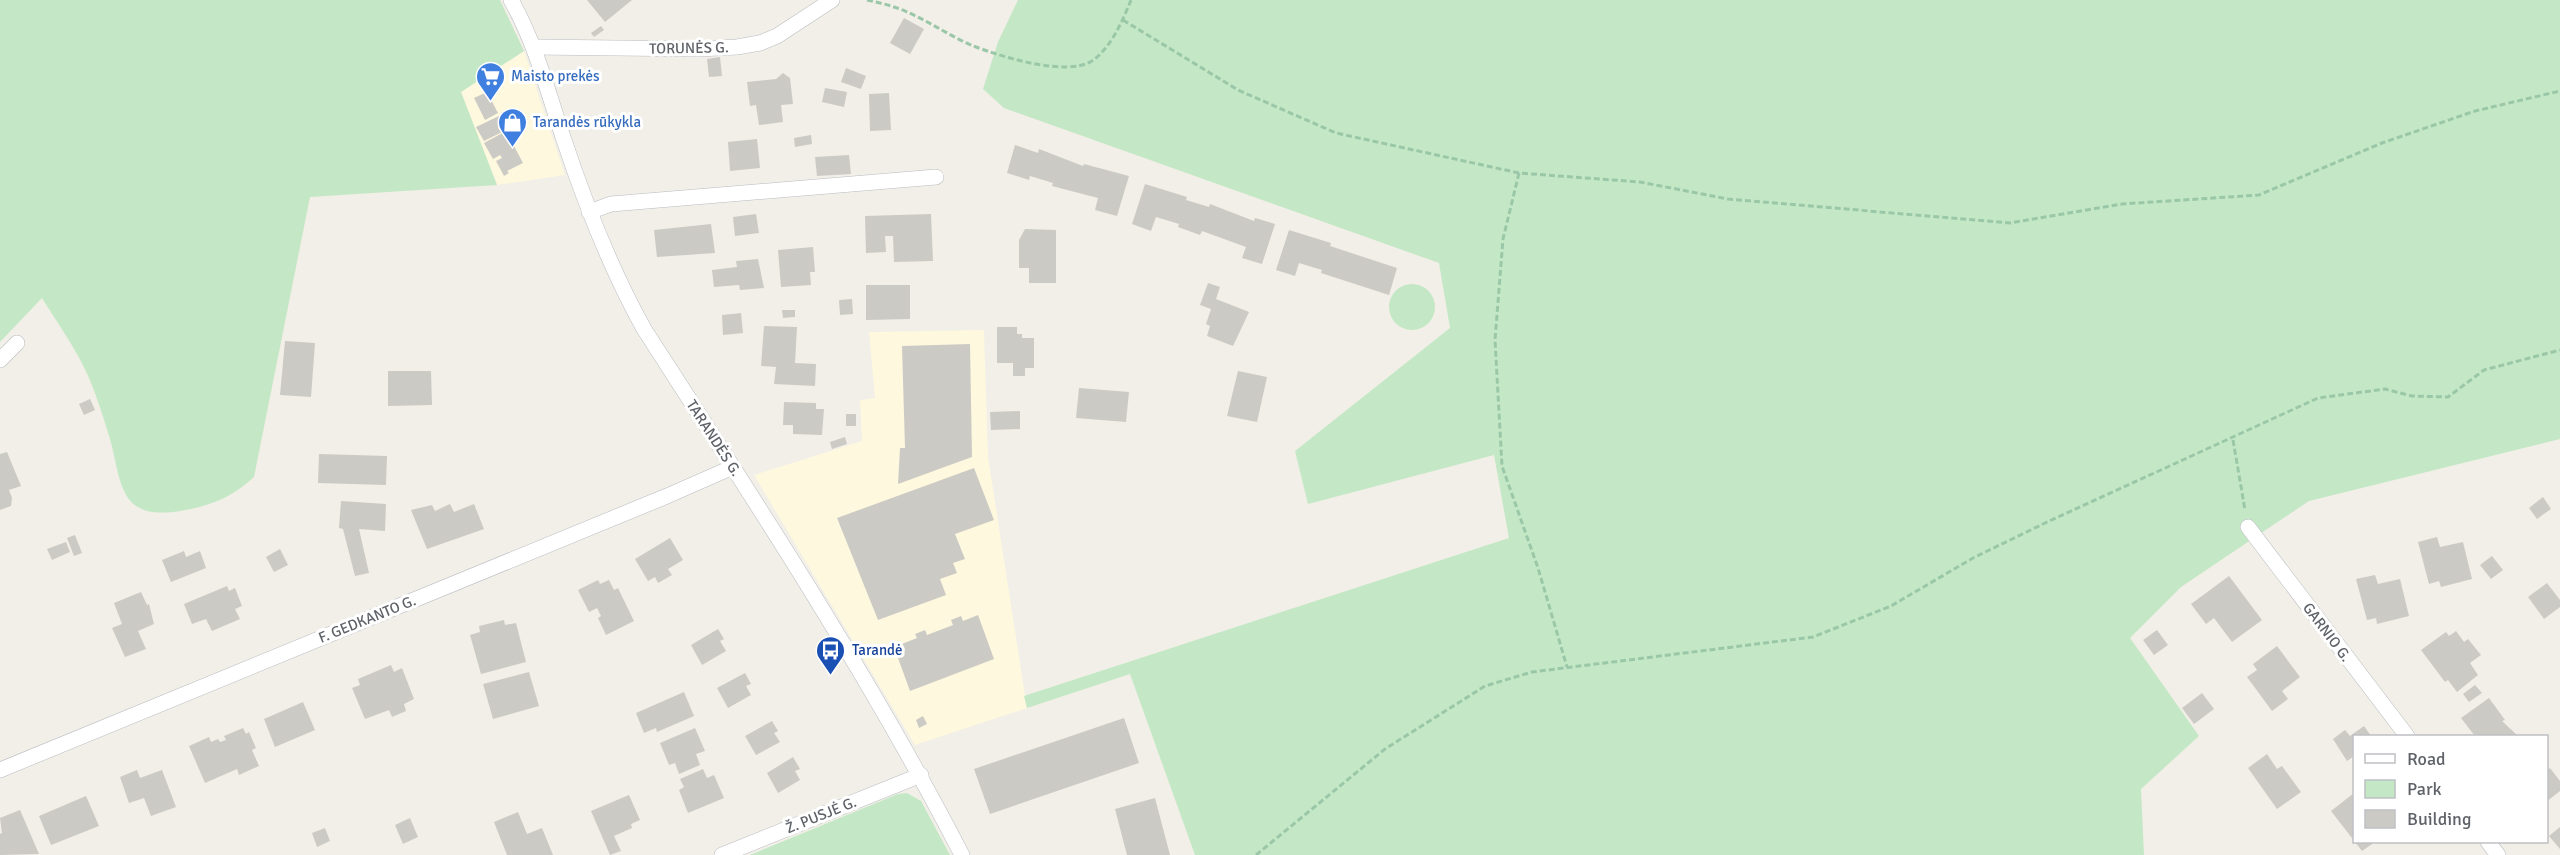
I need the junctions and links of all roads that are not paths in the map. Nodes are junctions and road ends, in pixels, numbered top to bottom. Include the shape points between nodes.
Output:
1 (511, 0) edge
2 (832, 0) edge
3 (534, 47) junction
4 (936, 177) dead end
5 (589, 212) junction
6 (17, 343) dead end
7 (0, 360) edge
8 (733, 466) junction
9 (2247, 527) road end
10 (2406, 735) edge
11 (0, 770) edge
12 (921, 775) junction
13 (2489, 843) edge
14 (722, 855) edge
15 (962, 855) edge
16 (2498, 855) edge

1 - 3 street, TARANDĖS G.
2 - 3 street, TORUNĖS G. via 777,36 737,47
3 - 5 street, TARANDĖS G.
4 - 5 street via 611,204
5 - 8 street, TARANDĖS G. via 607,258 642,325
6 - 7 street
8 - 11 street, F. GEDKANTO G.
8 - 12 street, TARANDĖS G.
9 - 10 street, GARNIO G.
12 - 14 street, Ž. PUSJĖ G.
12 - 15 street, TARANDĖS G.
13 - 16 street

